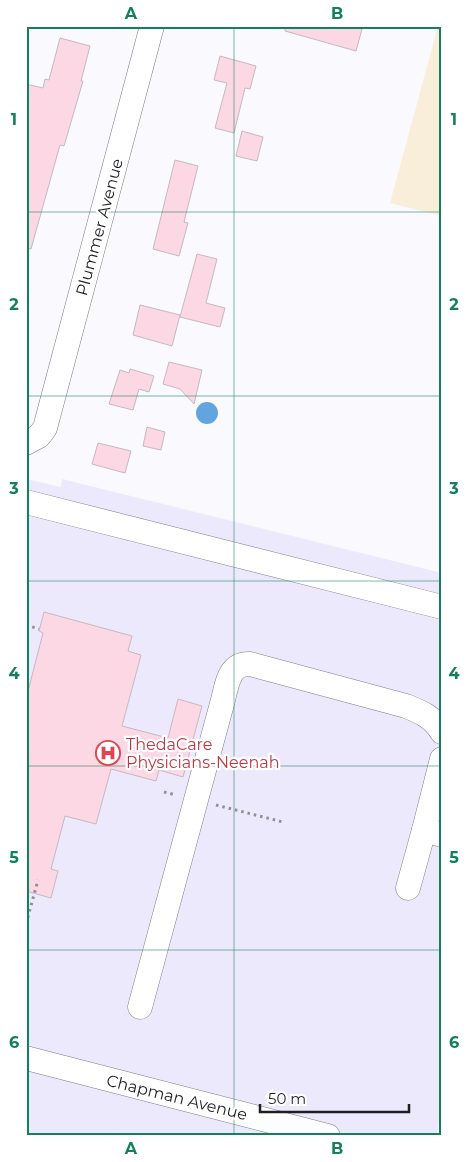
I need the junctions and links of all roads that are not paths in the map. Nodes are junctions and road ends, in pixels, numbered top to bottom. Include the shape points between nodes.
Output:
1 (152, 26) edge
2 (26, 443) edge
3 (26, 502) edge
4 (442, 607) edge
5 (442, 732) edge
6 (442, 759) edge
7 (433, 833) edge
8 (408, 888) dead end
9 (140, 1007) dead end
10 (26, 1058) edge
11 (328, 1136) edge

1 - 2 street, Plummer Avenue via 45,428 39,436
3 - 4 street
5 - 9 street via 428,716 406,706 243,664 234,669
6 - 7 street
7 - 8 street
10 - 11 street, Chapman Avenue

